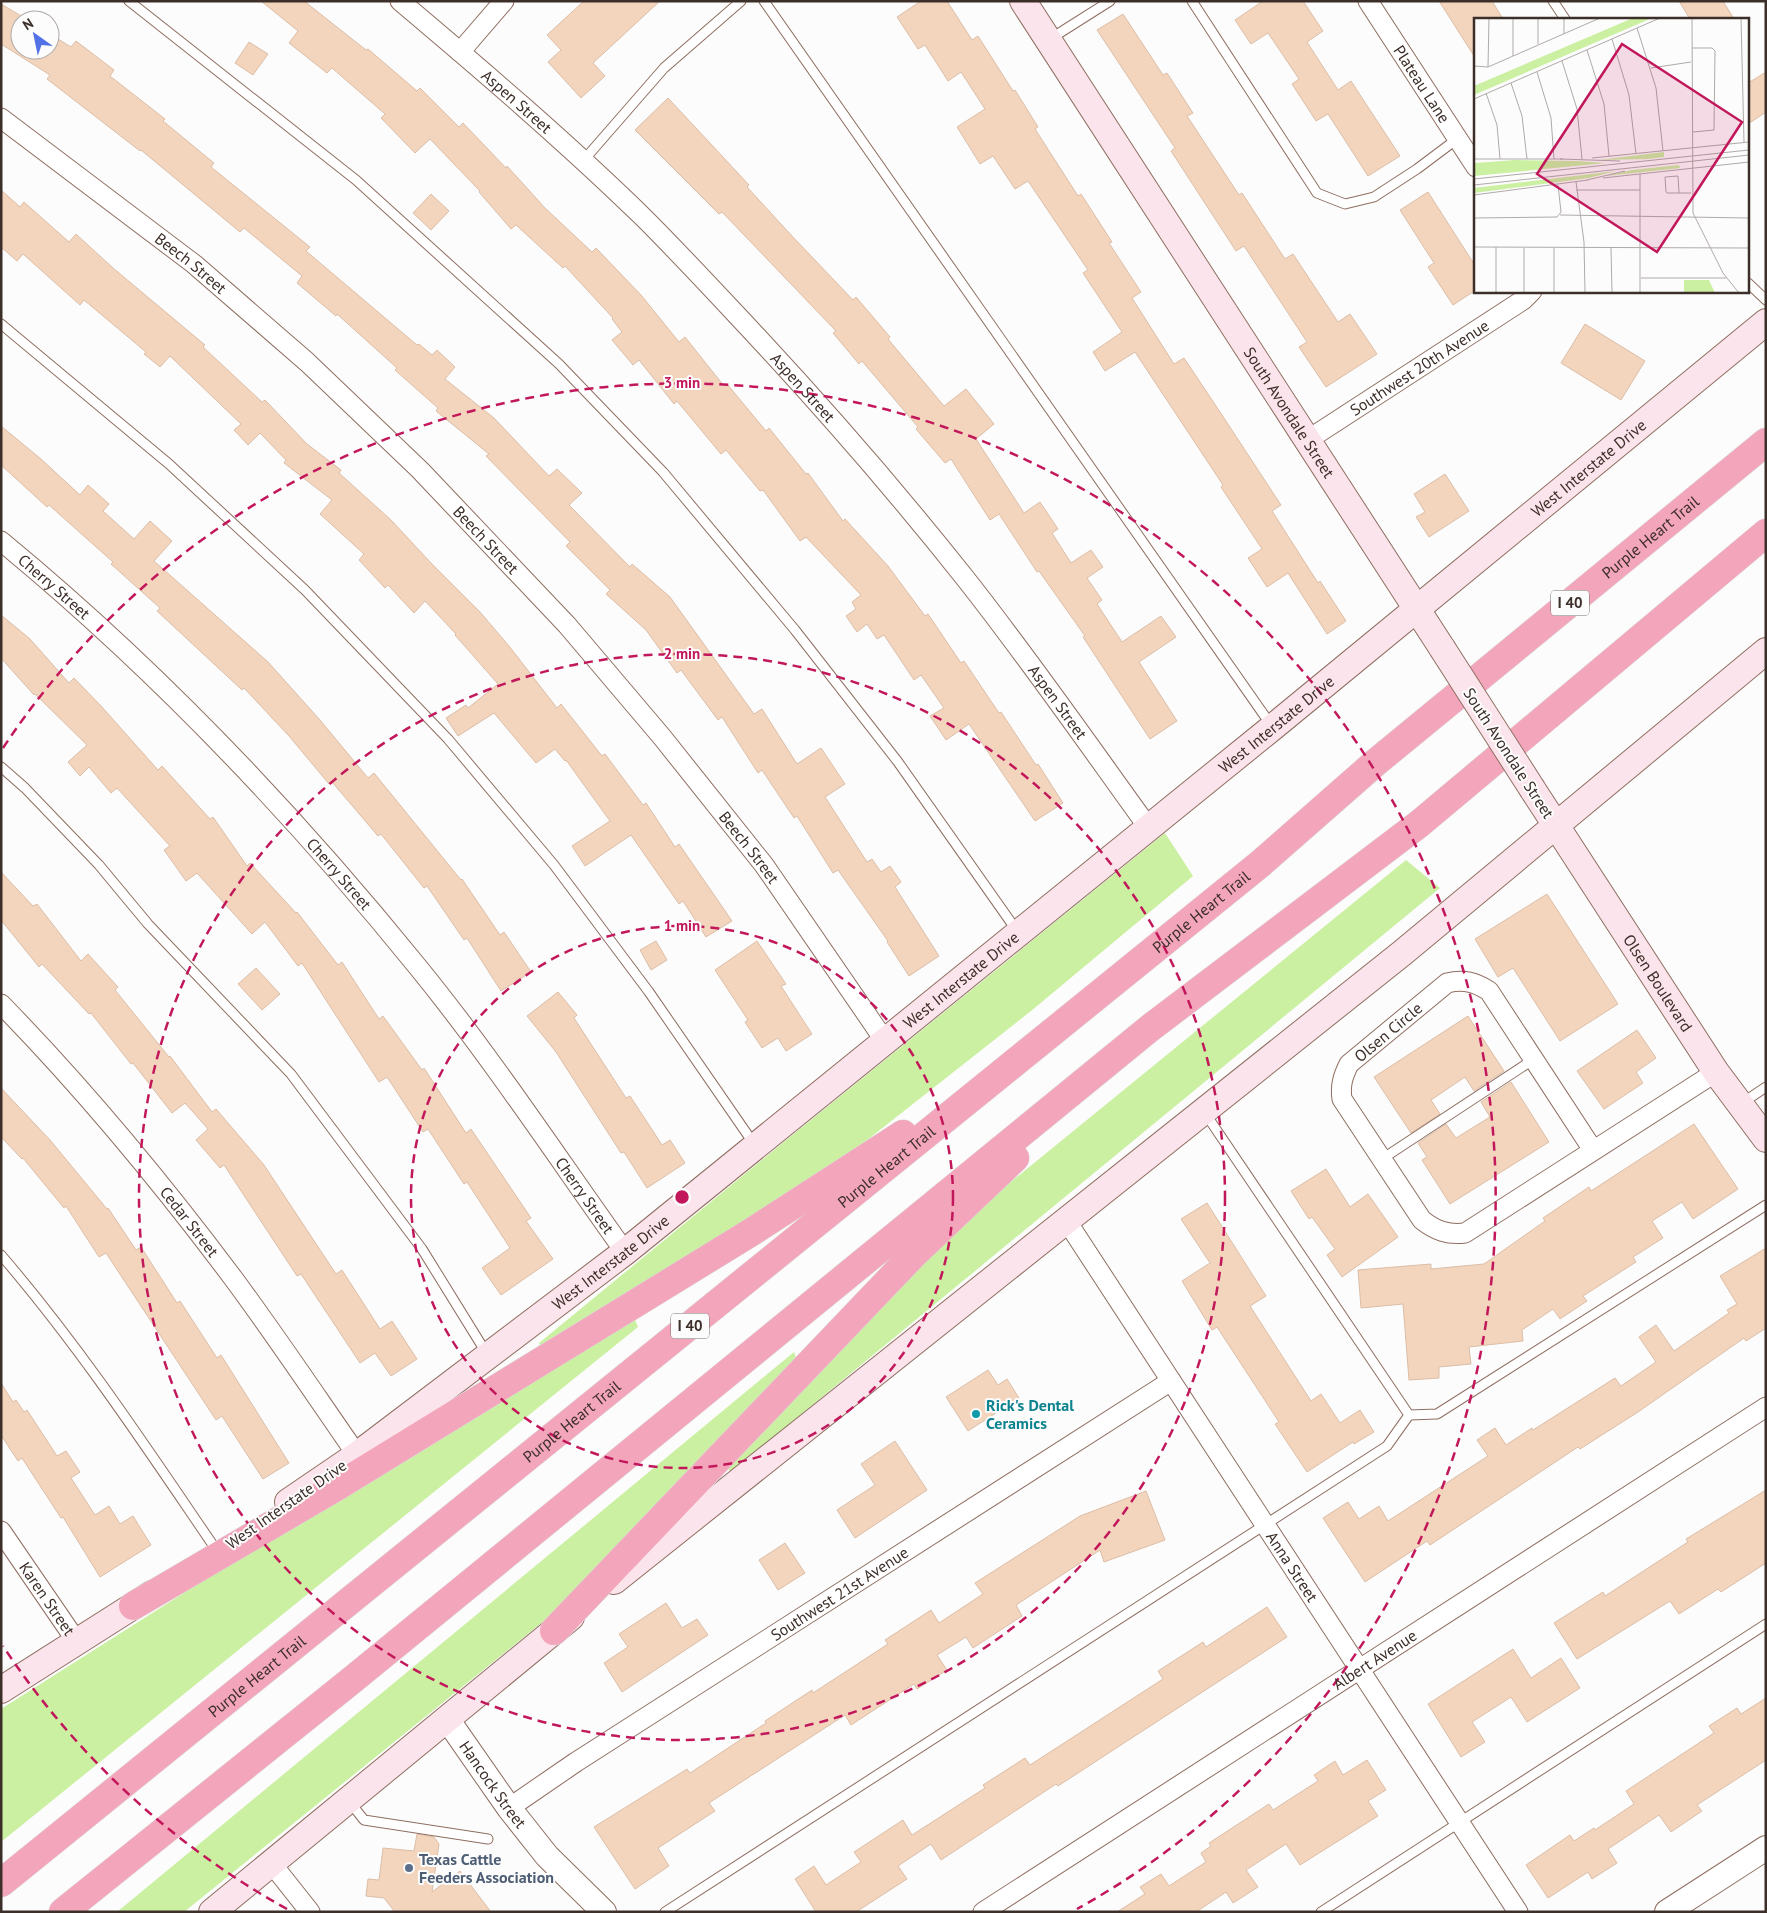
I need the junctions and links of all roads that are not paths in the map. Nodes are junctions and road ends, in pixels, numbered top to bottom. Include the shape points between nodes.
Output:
1 (129, 1) edge
2 (400, 1) edge
3 (504, 1) edge
4 (741, 1) edge
5 (764, 1) edge
6 (1022, 1) edge
7 (1110, 1) edge
8 (1192, 1) edge
9 (1368, 1) edge
10 (1553, 1) edge
11 (1564, 18) edge
12 (1048, 40) junction
13 (460, 52) junction
14 (1, 118) edge
15 (1458, 139) junction
16 (583, 160) junction
17 (1474, 164) edge
18 (1750, 285) edge
19 (1531, 292) edge
20 (1766, 300) edge
21 (1766, 322) edge
22 (1, 324) edge
23 (1306, 441) junction
24 (1766, 442) edge
25 (1766, 533) edge
26 (1, 541) edge
27 (1416, 608) junction
28 (1766, 651) edge
29 (1272, 727) junction
30 (1, 767) edge
31 (1556, 825) junction
32 (1148, 827) junction
33 (1018, 932) junction
34 (1, 1004) edge
35 (1150, 1028) junction
36 (885, 1041) junction
37 (1534, 1060) junction
38 (1016, 1062) junction
39 (1716, 1072) junction
40 (1766, 1087) edge
41 (1740, 1104) junction
42 (1204, 1111) junction
43 (1766, 1139) edge
44 (756, 1146) junction
45 (1593, 1150) junction
46 (1382, 1159) junction
47 (1766, 1205) edge
48 (1066, 1220) junction
49 (625, 1252) junction
50 (1, 1254) edge
51 (488, 1356) junction
52 (1172, 1381) junction
53 (1766, 1407) edge
54 (1409, 1415) junction
55 (357, 1455) junction
56 (1266, 1526) junction
57 (1, 1531) edge
58 (217, 1551) junction
59 (133, 1606) junction
60 (1766, 1624) edge
61 (554, 1631) junction
62 (77, 1642) junction
63 (1359, 1668) junction
64 (1, 1690) edge
65 (448, 1719) junction
66 (348, 1801) junction
67 (509, 1808) junction
68 (1460, 1823) junction
69 (488, 1839) dead end
70 (1766, 1848) edge
71 (272, 1864) junction
72 (1, 1883) edge
73 (63, 1912) edge
74 (212, 1912) edge
75 (310, 1912) edge
76 (604, 1912) edge
77 (665, 1912) edge
78 (983, 1912) edge
79 (1321, 1912) edge
80 (1518, 1912) edge
81 (1667, 1912) edge

1 - 33 lane via 356,180 559,364 656,465 795,630 892,754
2 - 13 street, Aspen Street
3 - 13 street
4 - 16 lane via 664,68
5 - 29 lane
6 - 12 main road, South Avondale Street
7 - 12 lane
8 - 15 lane via 1317,193 1346,204 1374,197
9 - 15 street, Plateau Lane
10 - 11 lane
12 - 23 main road, South Avondale Street
13 - 16 street, Aspen Street
14 - 36 street, Beech Street via 194,264 306,362 426,477 566,625 662,737 764,865
15 - 17 street, Plateau Lane
16 - 32 street, Aspen Street via 645,219 783,363 845,434 971,586
18 - 20 lane
19 - 23 street, Southwest 20th Avenue
21 - 27 main road, West Interstate Drive
22 - 44 lane via 169,464 304,590 448,739 554,865 649,992
23 - 27 main road, South Avondale Street
24 - 38 highway, Purple Heart Trail / I 40 via 1383,757 1260,864
25 - 35 highway via 1419,824
26 - 49 street, Cherry Street via 149,674 320,853 418,967 471,1036
27 - 29 main road, West Interstate Drive
27 - 31 main road, South Avondale Street, bridge
28 - 31 main road
29 - 32 main road, West Interstate Drive
30 - 51 lane via 99,865 148,924 291,1074 422,1249
31 - 39 main road, Olsen Boulevard
31 - 42 main road
32 - 33 main road, West Interstate Drive
33 - 36 main road, West Interstate Drive
34 - 55 street, Cedar Street via 93,1104 196,1230 235,1280
35 - 61 highway via 914,1254
35 - 73 highway
36 - 44 main road, West Interstate Drive
37 - 45 street, Olsen Circle
37 - 46 lane
37 - 46 street, Olsen Circle via 1489,991 1468,981 1447,983 1349,1064 1343,1077 1342,1099
38 - 59 highway via 750,1233 338,1486
38 - 72 highway, Purple Heart Trail / I 40
39 - 41 main road, Olsen Boulevard
39 - 45 street, Olsen Circle
40 - 41 lane
41 - 43 main road, Olsen Boulevard
42 - 48 main road
42 - 54 lane
44 - 49 main road, West Interstate Drive
45 - 46 street, Olsen Circle via 1465,1233 1453,1234 1441,1232 1422,1220
47 - 54 lane via 1436,1414
48 - 52 street, Anna Street
48 - 61 main road
49 - 51 main road, West Interstate Drive
50 - 58 lane via 43,1303
51 - 55 main road, West Interstate Drive
52 - 56 street, Anna Street
52 - 67 street, Southwest 21st Avenue
53 - 63 street, Albert Avenue
54 - 56 lane via 1387,1446
55 - 58 main road, West Interstate Drive
56 - 63 street, Anna Street
56 - 77 lane
57 - 62 street, Karen Street
58 - 59 main road, West Interstate Drive
59 - 62 main road, West Interstate Drive
60 - 68 lane
61 - 65 main road
62 - 64 main road, West Interstate Drive
63 - 68 street, Anna Street
63 - 78 street, Albert Avenue
65 - 66 main road
65 - 67 street, Hancock Street
66 - 69 lane via 364,1820
66 - 71 main road
67 - 76 street, Hancock Street via 546,1856
68 - 79 lane
68 - 80 street, Anna Street
70 - 81 street
71 - 74 main road
71 - 75 street

